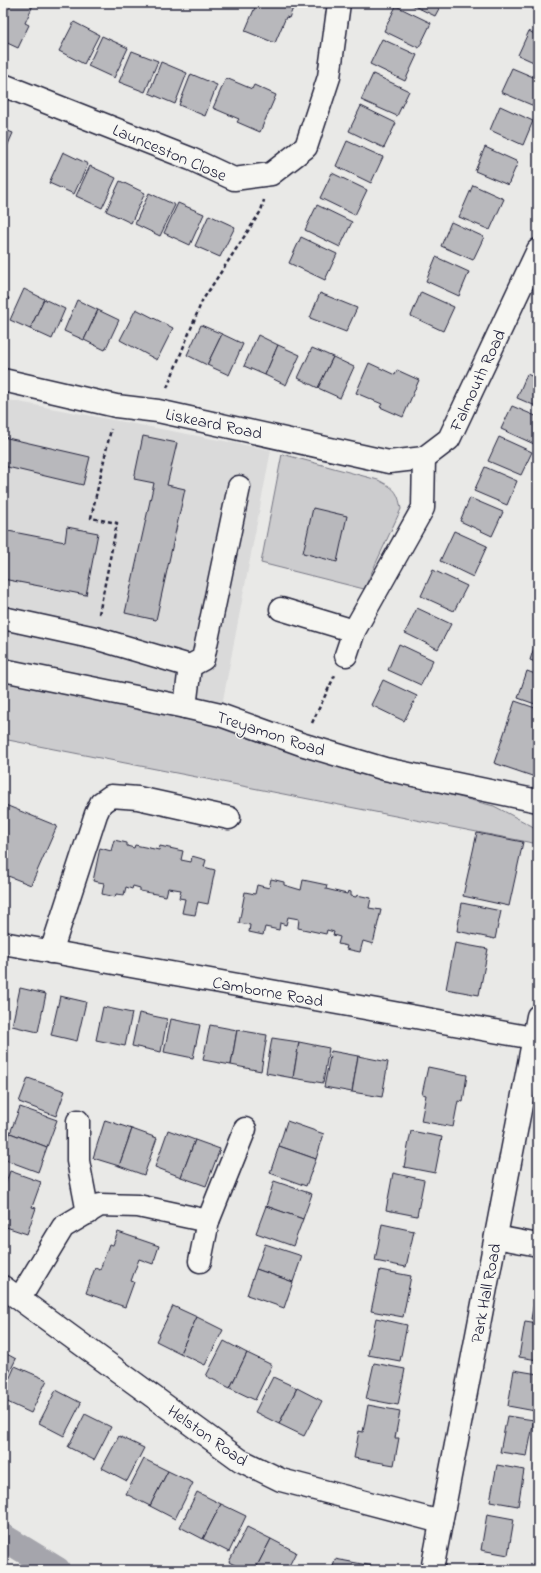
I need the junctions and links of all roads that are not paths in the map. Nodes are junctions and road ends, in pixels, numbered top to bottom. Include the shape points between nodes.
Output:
1 (339, 3) edge
2 (3, 85) edge
3 (538, 250) edge
4 (3, 380) edge
5 (424, 458) junction
6 (239, 487) dead end
7 (281, 609) dead end
8 (3, 618) edge
9 (354, 631) junction
10 (346, 655) road end
11 (190, 666) junction
12 (3, 670) edge
13 (185, 707) junction
14 (538, 801) edge
15 (229, 818) dead end
16 (3, 943) edge
17 (51, 952) junction
18 (538, 1016) edge
19 (533, 1038) junction
20 (78, 1122) dead end
21 (245, 1129) dead end
22 (88, 1213) junction
23 (208, 1221) junction
24 (496, 1237) junction
25 (538, 1245) edge
26 (200, 1261) dead end
27 (11, 1293) edge
28 (441, 1522) junction
29 (432, 1570) edge

1 - 2 street, Launceston Close via 329,77 306,147 270,174 234,179 191,159
3 - 5 street, Falmouth Road via 449,439
4 - 5 street, Liskeard Road via 389,462
5 - 9 street via 423,508
6 - 11 street via 202,659
7 - 9 street
8 - 11 street via 95,638
9 - 10 street
11 - 13 street
12 - 13 street, Treyamon Road
13 - 14 street, Treyamon Road via 385,769
15 - 17 street via 138,798 111,796 100,803
16 - 17 street, Camborne Road
17 - 19 street, Camborne Road
18 - 19 street, Park Hall Road
19 - 24 street, Park Hall Road
20 - 22 street via 78,1161
21 - 23 street
22 - 23 street via 100,1205 138,1206
22 - 27 street via 63,1227
23 - 26 street
24 - 25 street
24 - 28 street, Park Hall Road
27 - 28 street, Helston Road via 240,1460 281,1480
28 - 29 street, Park Hall Road

